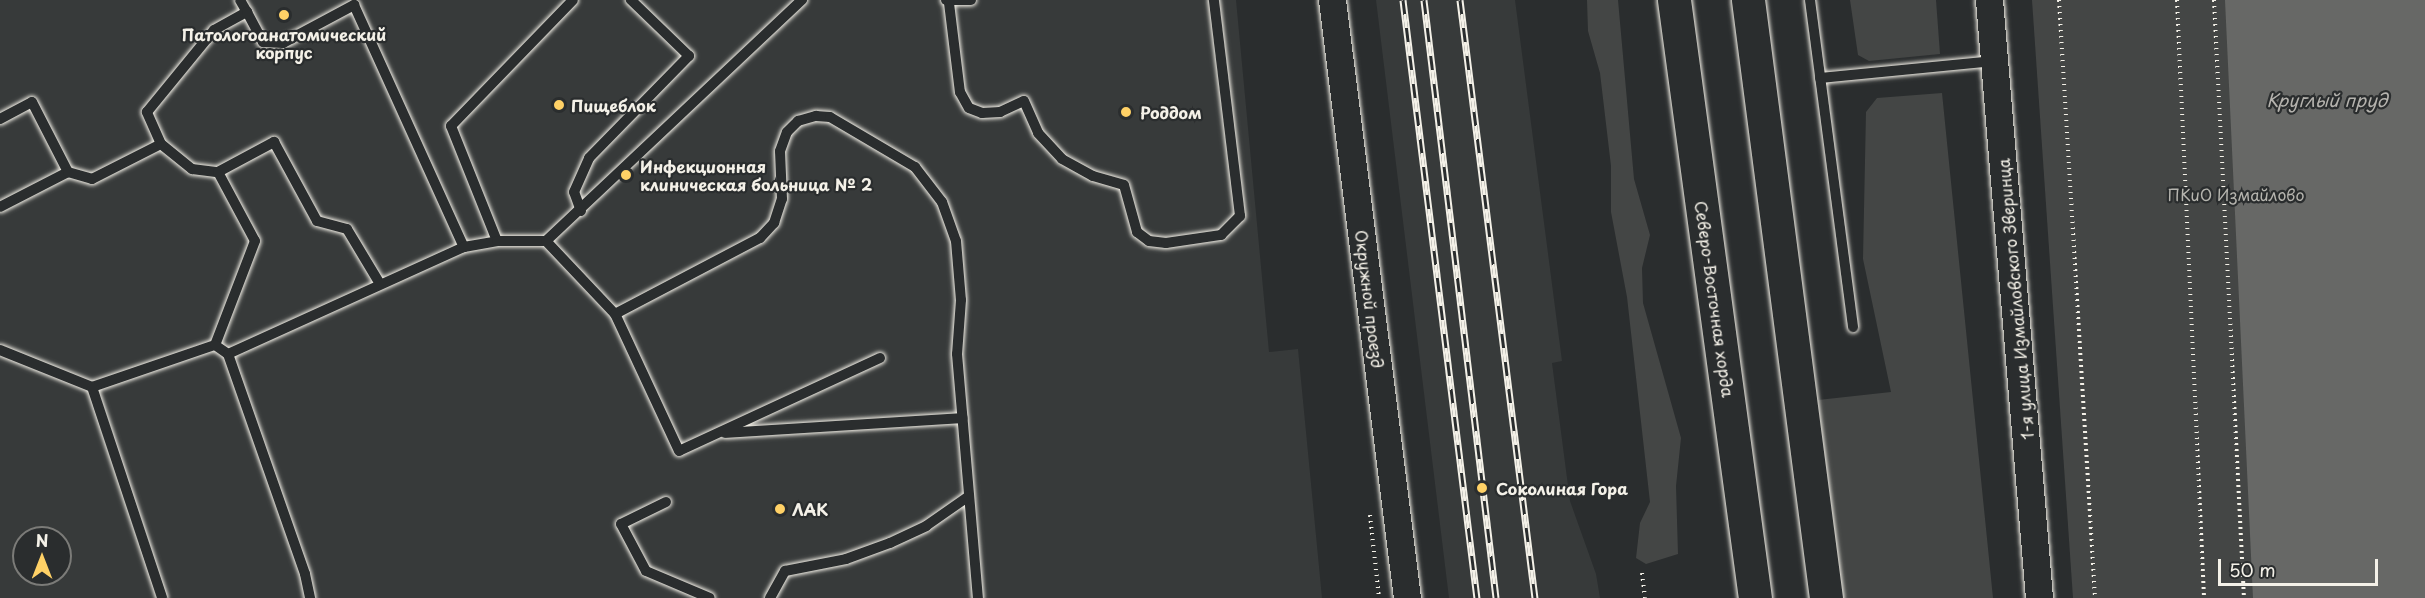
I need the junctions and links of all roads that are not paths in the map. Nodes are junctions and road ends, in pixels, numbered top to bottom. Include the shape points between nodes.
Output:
1 (240, 0) edge
2 (573, 0) edge
3 (632, 0) edge
4 (802, 0) edge
5 (971, 0) edge
6 (1214, 0) edge
7 (1332, 0) edge
8 (1674, 0) edge
9 (1748, 0) edge
10 (1810, 0) edge
11 (1989, 0) edge
12 (948, 1) edge
13 (358, 2) edge
14 (247, 12) junction
15 (1994, 61) junction
16 (1820, 78) junction
17 (0, 105) edge
18 (2, 118) edge
19 (161, 144) junction
20 (68, 172) junction
21 (218, 172) junction
22 (0, 207) edge
23 (581, 211) junction
24 (496, 241) junction
25 (546, 241) junction
26 (464, 247) junction
27 (380, 284) junction
28 (615, 314) junction
29 (1853, 327) dead end
30 (215, 345) junction
31 (0, 350) edge
32 (228, 354) junction
33 (880, 358) dead end
34 (92, 387) junction
35 (963, 418) junction
36 (719, 433) junction
37 (969, 496) junction
38 (666, 502) dead end
39 (162, 598) edge
40 (310, 598) edge
41 (710, 598) edge
42 (770, 598) edge
43 (978, 598) edge
44 (1407, 598) edge
45 (1755, 598) edge
46 (1826, 598) edge
47 (2040, 598) edge

1 - 14 lane
2 - 24 lane via 451,126
3 - 23 lane via 689,56 589,158 574,192
4 - 23 lane
5 - 12 lane
6 - 12 lane via 1240,216 1221,235 1166,243 1149,241 1137,232 1124,185 1093,176 1062,159 1038,133 1024,101 1000,112 982,113 969,108 960,92
7 - 44 street, Окружной проезд
8 - 45 main road, Северо-Восточная хорда
9 - 46 main road
10 - 16 lane
11 - 15 street, 1-я улица Измайловского Зверинца
13 - 14 lane via 284,43 263,42
13 - 26 lane
14 - 19 lane via 214,30 147,112
15 - 16 lane
15 - 47 street, 1-я улица Измайловского Зверинца
16 - 29 lane
17 - 18 lane
18 - 20 lane via 32,102
19 - 20 lane via 92,179
19 - 21 lane via 192,169
20 - 22 lane
21 - 27 lane via 274,142 317,221 347,229
21 - 30 lane via 255,241
23 - 25 lane
24 - 25 lane
24 - 26 lane
25 - 28 lane
26 - 27 lane
27 - 32 lane
28 - 35 lane via 760,238 774,223 782,199 780,151 787,132 798,121 830,117 915,167 942,202 956,241 961,300 957,354
28 - 36 lane via 680,451
30 - 32 lane
30 - 34 lane
31 - 34 lane
32 - 40 lane
33 - 36 lane
34 - 39 lane
35 - 36 lane
35 - 37 lane
37 - 42 lane via 926,526 890,543 846,559 785,571
37 - 43 lane
38 - 41 lane via 621,524 646,571

